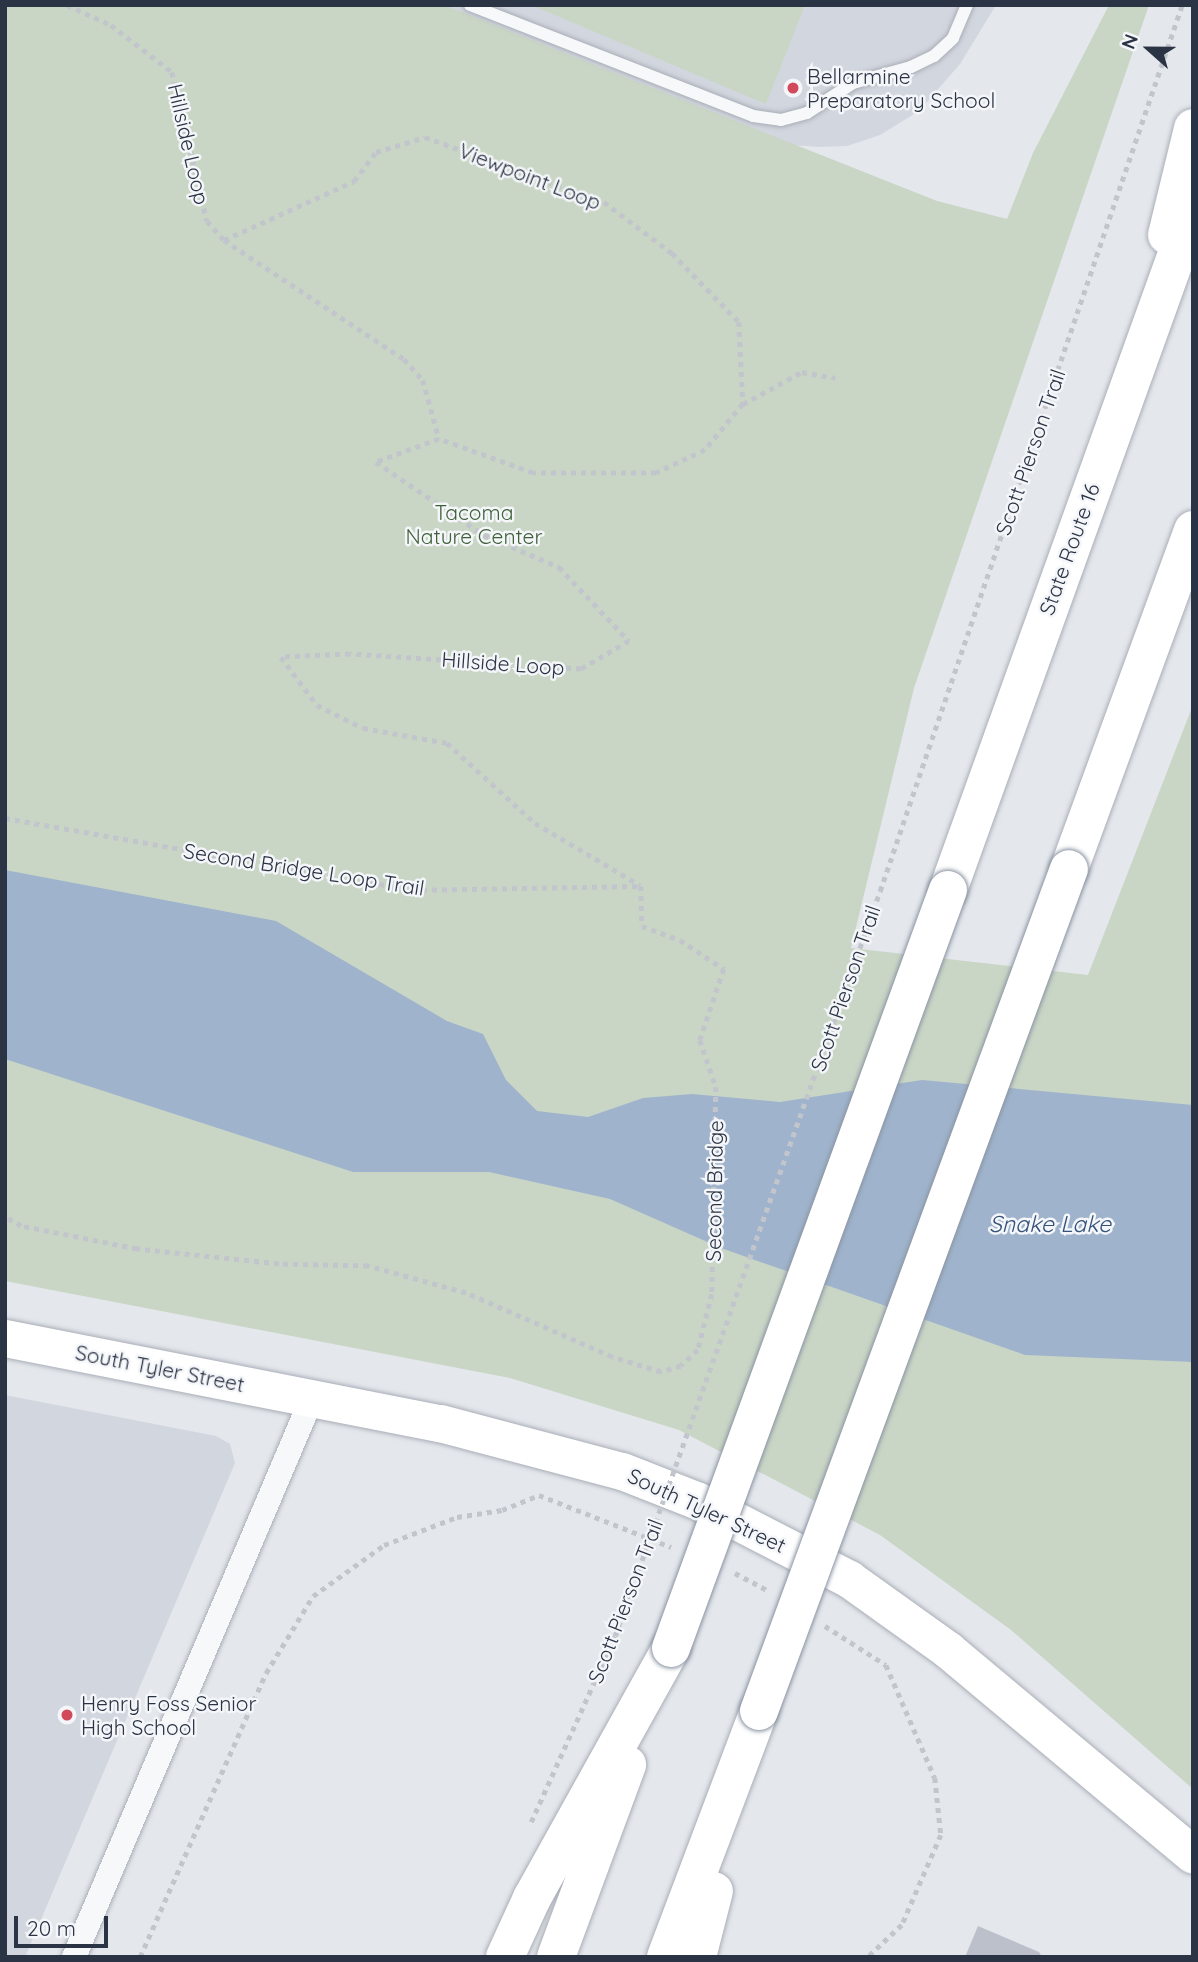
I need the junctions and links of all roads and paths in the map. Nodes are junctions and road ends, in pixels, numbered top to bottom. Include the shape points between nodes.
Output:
1 (67, 5) edge
2 (470, 5) edge
3 (967, 5) edge
4 (1182, 5) edge
5 (1193, 128) edge
6 (1193, 209) edge
7 (224, 240) junction
8 (1138, 358) junction
9 (835, 378) dead end
10 (743, 404) junction
11 (439, 439) junction
12 (1193, 530) edge
13 (5, 818) edge
14 (641, 886) junction
15 (5, 1217) edge
16 (5, 1338) edge
17 (312, 1398) junction
18 (680, 1551) dead end
19 (732, 1571) dead end
20 (780, 1598) dead end
21 (816, 1621) dead end
22 (671, 1648) junction
23 (759, 1711) junction
24 (526, 1833) dead end
25 (1193, 1855) edge
26 (74, 1957) edge
27 (140, 1957) edge
28 (505, 1957) edge
29 (556, 1957) edge
30 (666, 1957) edge
31 (697, 1957) edge
32 (868, 1957) edge

1 - 7 path, Hillside Loop via 111,25 172,72 207,221
2 - 3 lane via 753,116 780,120 807,113 853,83 934,56 953,38
4 - 24 path, Scott Pierson Trail, bridge via 880,891 615,1636
5 - 8 highway
6 - 8 highway, State Route 16
7 - 10 path, Viewpoint Loop via 354,181 376,152 425,137 604,202 673,253 739,322
7 - 11 path, Hillside Loop via 404,359 423,380
8 - 22 highway, State Route 16, bridge
9 - 10 path via 802,372
10 - 11 path via 705,450 656,473 533,473
11 - 14 path, Hillside Loop via 376,462 484,535 559,567 629,641 580,669 364,654 281,657 317,705 363,728 447,743 535,823
12 - 23 highway, bridge
13 - 14 path, Second Bridge Loop Trail via 412,890
14 - 15 path, Second Bridge via 642,926 680,940 724,969 700,1041 716,1087 712,1294 698,1350 681,1366 661,1372 612,1357 466,1293 369,1266 279,1264 137,1249 21,1226
16 - 17 main road, South Tyler Street
17 - 25 main road, South Tyler Street via 440,1423 622,1471 698,1501 777,1541 849,1579 947,1650
17 - 26 street
18 - 27 path via 539,1495 502,1510 457,1517 384,1545 313,1596 265,1673
19 - 20 path
21 - 32 path via 887,1665 935,1778 941,1835 902,1925
22 - 28 highway via 531,1898
22 - 29 highway
23 - 30 highway
23 - 31 highway

